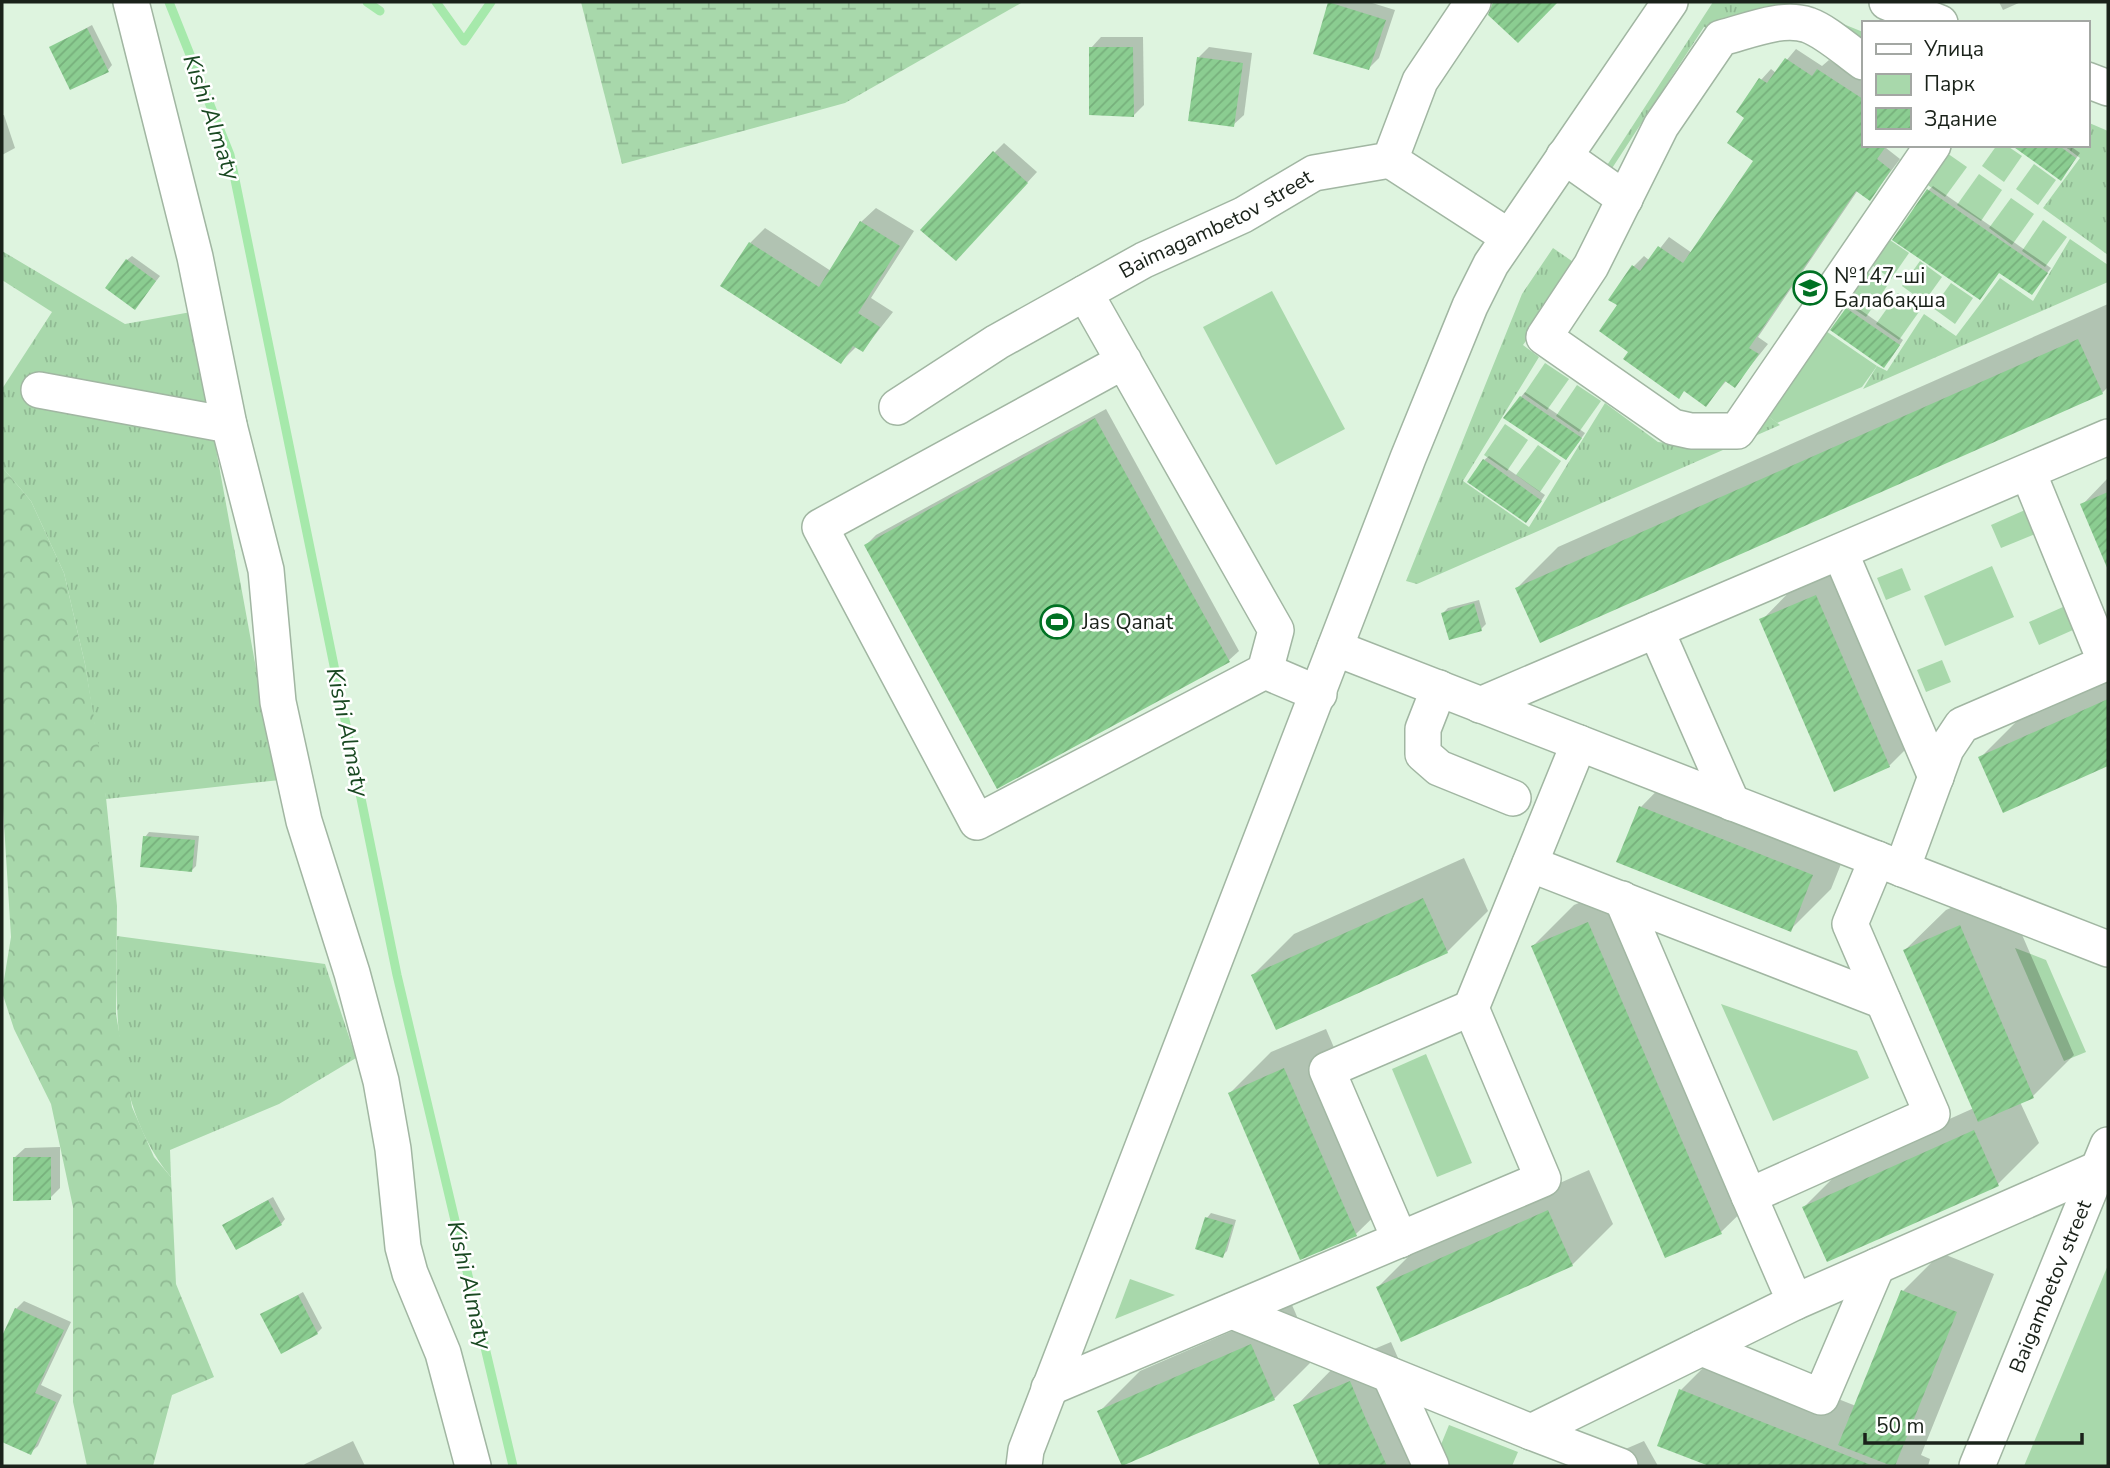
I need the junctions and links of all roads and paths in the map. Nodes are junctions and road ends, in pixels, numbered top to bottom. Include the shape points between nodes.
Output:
1 (131, 2) edge
2 (1473, 2) edge
3 (1670, 2) edge
4 (1886, 2) edge
5 (1935, 21) edge
6 (1862, 61) edge
7 (2089, 81) edge
8 (2108, 89) edge
9 (1932, 147) edge
10 (1564, 156) junction
11 (1390, 160) junction
12 (1625, 199) junction
13 (1509, 237) junction
14 (1085, 293) junction
15 (1124, 361) junction
16 (38, 390) dead end
17 (897, 407) dead end
18 (229, 425) junction
19 (2108, 438) edge
20 (2028, 472) junction
21 (1840, 552) junction
22 (1656, 630) junction
23 (1335, 648) junction
24 (1265, 671) junction
25 (1439, 688) junction
26 (1318, 694) junction
27 (1480, 705) junction
28 (1579, 743) junction
29 (1936, 778) junction
30 (1513, 798) dead end
31 (1732, 803) junction
32 (1530, 864) junction
33 (1889, 864) junction
34 (1622, 899) junction
35 (1850, 924) junction
36 (2108, 949) edge
37 (1826, 979) junction
38 (1883, 1001) junction
39 (1471, 1008) junction
40 (2103, 1157) edge
41 (1749, 1196) junction
42 (1399, 1240) junction
43 (1877, 1266) junction
44 (1795, 1302) junction
45 (1232, 1311) junction
46 (1702, 1348) junction
47 (1390, 1375) junction
48 (1049, 1388) junction
49 (1531, 1432) junction
50 (1589, 1462) edge
51 (473, 1466) edge
52 (1024, 1466) edge
53 (1431, 1466) edge
54 (1977, 1466) edge

1 - 18 street via 195,257
2 - 11 street via 1420,81
3 - 10 street
4 - 5 street
6 - 12 street via 1817,29 1798,23 1779,23 1721,38 1661,126
7 - 8 street
9 - 12 street via 1737,431 1691,432 1673,427 1544,337 1591,266
10 - 12 street
10 - 13 street
11 - 13 street
11 - 14 street, Baimagambetov street via 1314,173 1243,215
13 - 23 street via 1470,306
14 - 15 street
14 - 17 street, Baimagambetov street via 997,342
15 - 24 street via 1276,631
15 - 24 street via 820,527 977,822
16 - 18 street
18 - 51 street via 266,570 278,702 304,821 381,1081 403,1247 443,1353
19 - 20 street
20 - 21 street
20 - 29 street via 2106,663 1962,724 1952,735
21 - 22 street
21 - 29 street
22 - 27 street
22 - 31 street
23 - 25 street
23 - 26 street
24 - 26 street
25 - 27 street
25 - 30 street via 1423,729 1423,754 1439,768
26 - 48 street
27 - 28 street
28 - 31 street
28 - 32 street
29 - 33 street
31 - 33 street
32 - 34 street
32 - 39 street
33 - 35 street
33 - 36 street
34 - 37 street
34 - 41 street
35 - 37 street
35 - 38 street
37 - 38 street
38 - 41 street via 1931,1114
39 - 42 street via 1327,1070
39 - 42 street via 1543,1179
40 - 43 street
40 - 54 street, Baigambetov street
41 - 44 street
42 - 45 street
43 - 44 street
43 - 46 street via 1821,1397
44 - 46 street
45 - 47 street
45 - 48 street
46 - 49 street
47 - 49 street
47 - 53 street
48 - 52 street
49 - 50 street

